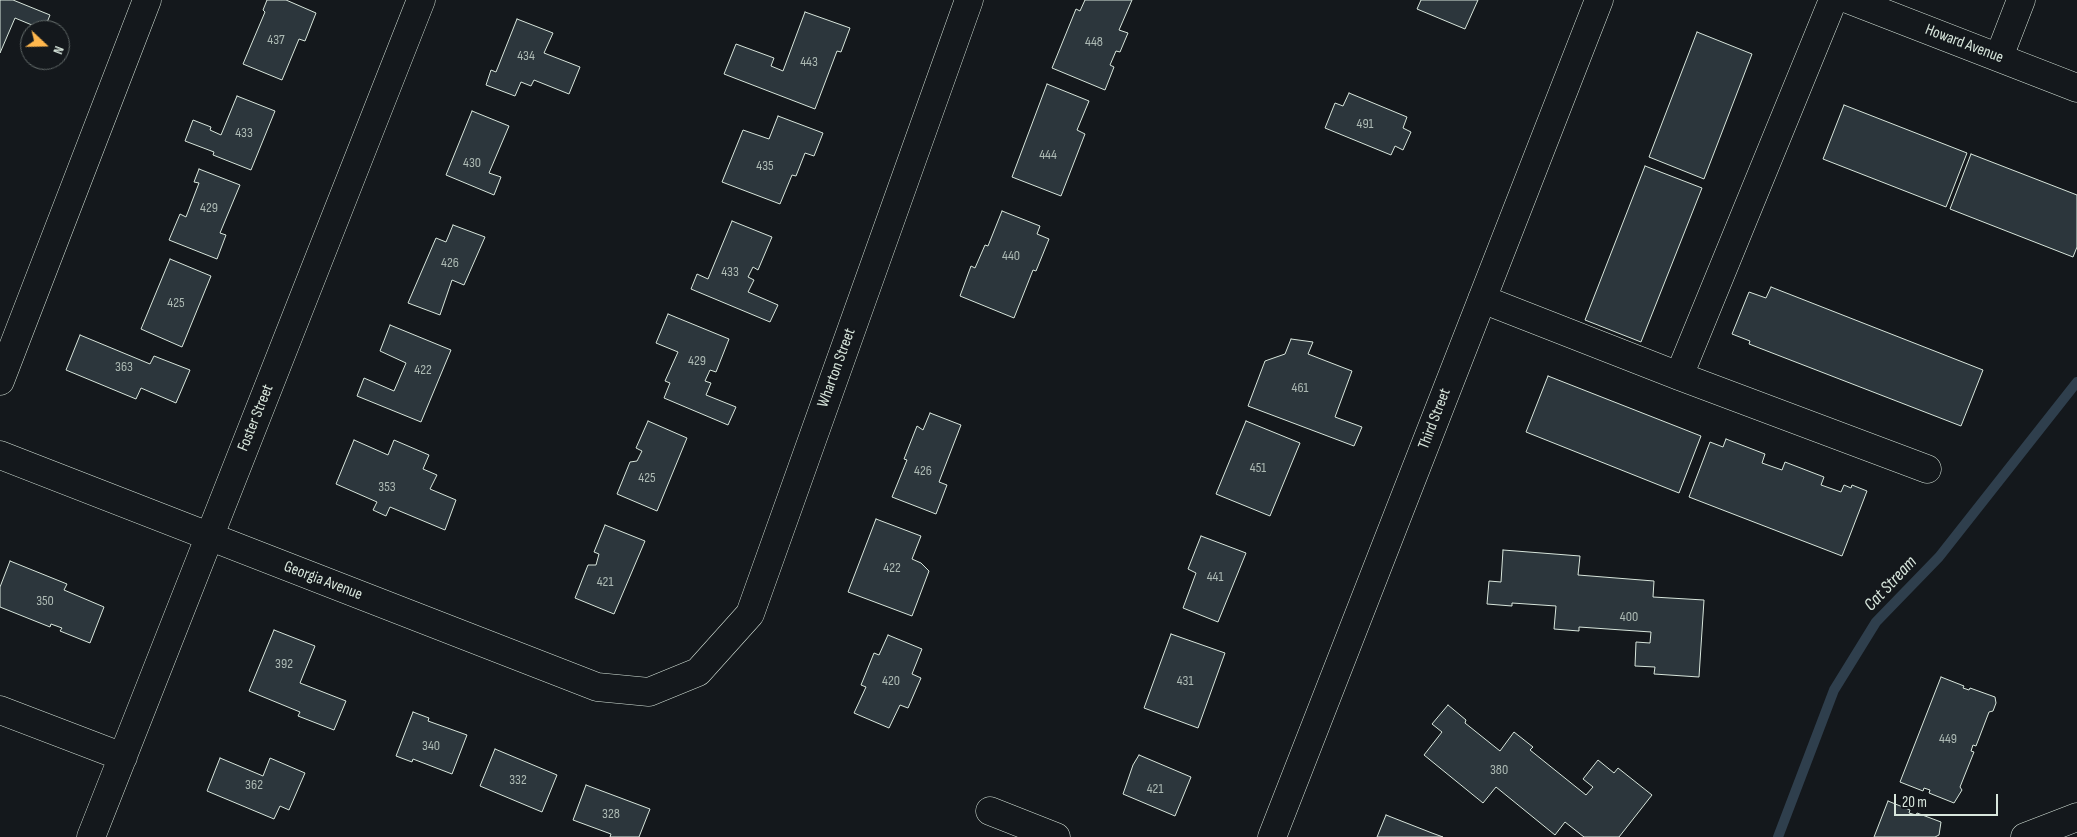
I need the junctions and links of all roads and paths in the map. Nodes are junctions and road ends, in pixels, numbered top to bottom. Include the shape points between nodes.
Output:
1 (147, 0) edge
2 (421, 0) edge
3 (969, 0) edge
4 (1599, 0) edge
5 (1833, 0) edge
6 (1850, 0) edge
7 (2021, 0) edge
8 (1999, 57) junction
9 (2077, 88) edge
10 (1482, 299) junction
11 (1679, 376) junction
12 (0, 381) edge
13 (0, 455) edge
14 (1927, 468) dead end
15 (209, 536) junction
16 (649, 692) joint
17 (0, 710) edge
18 (123, 758) junction
19 (990, 810) dead end
20 (2077, 817) edge
21 (92, 837) edge
22 (1056, 837) edge
23 (1272, 837) edge
24 (2025, 837) edge

1 - 12 street
2 - 15 street, Foster Street
3 - 16 street, Wharton Street via 750,614 698,672
4 - 10 street, Third Street
5 - 11 street
6 - 8 street, Howard Avenue
7 - 8 street
8 - 9 street, Howard Avenue
10 - 11 street
10 - 23 street, Third Street
11 - 14 street
13 - 15 street, Georgia Avenue
15 - 16 street, Georgia Avenue via 597,687
15 - 18 street, Foster Street
17 - 18 street
18 - 21 street, Foster Street
19 - 22 street
20 - 24 street

